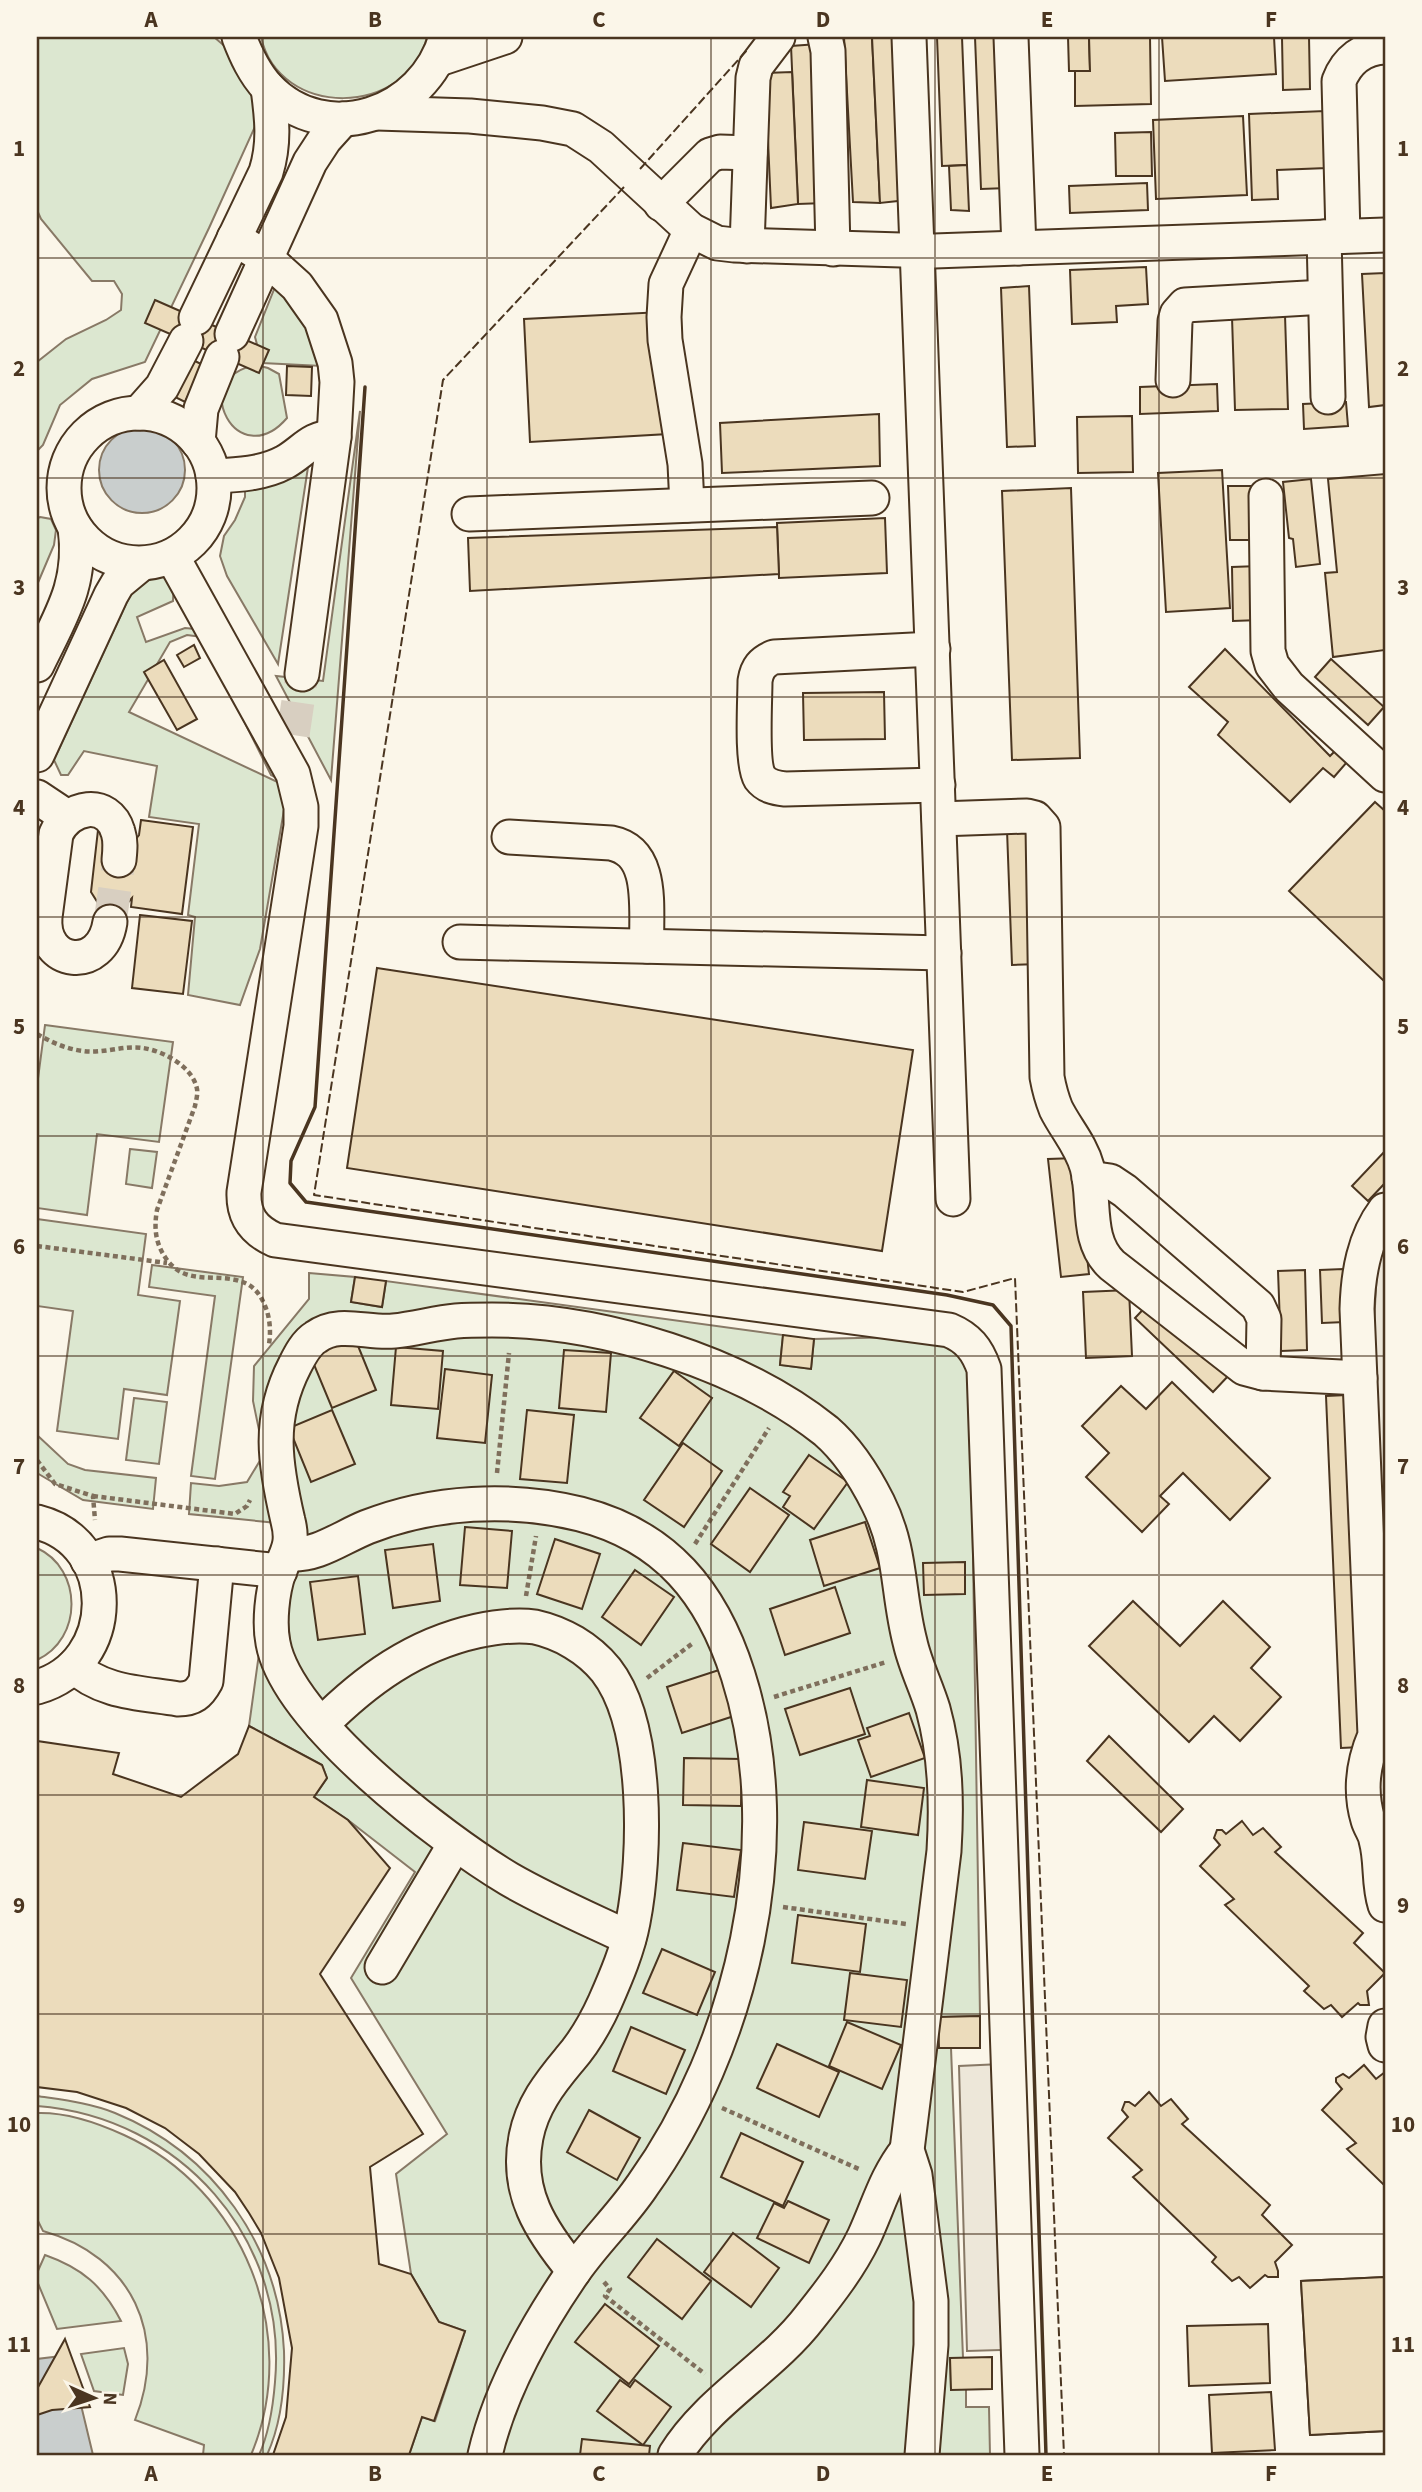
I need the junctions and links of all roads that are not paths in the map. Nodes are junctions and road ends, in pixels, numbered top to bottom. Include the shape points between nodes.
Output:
1 (239, 37) edge
2 (505, 37) edge
3 (778, 37) edge
4 (825, 37) edge
5 (909, 37) edge
6 (1011, 37) edge
7 (1385, 47) edge
8 (440, 53) edge
9 (268, 88) junction
10 (377, 113) junction
11 (470, 116) junction
12 (343, 119) junction
13 (750, 153) junction
14 (661, 204) junction
15 (691, 230) junction
16 (1385, 235) edge
17 (1333, 237) junction
18 (234, 238) junction
19 (747, 246) junction
20 (1019, 247) junction
21 (833, 249) junction
22 (917, 251) junction
23 (266, 258) junction
24 (1325, 297) junction
25 (1173, 380) dead end
26 (1328, 397) dead end
27 (139, 413) junction
28 (334, 437) junction
29 (198, 442) junction
30 (213, 476) junction
31 (1266, 496) dead end
32 (872, 498) dead end
33 (50, 499) edge
34 (687, 505) junction
35 (469, 514) dead end
36 (75, 528) junction
37 (157, 560) junction
38 (933, 649) junction
39 (37, 665) edge
40 (302, 674) tunnel mouth
41 (37, 755) edge
42 (1385, 775) edge
43 (938, 785) junction
44 (37, 797) edge
45 (67, 817) junction
46 (939, 819) junction
47 (509, 837) dead end
48 (119, 860) tunnel mouth
49 (42, 895) edge
50 (110, 922) tunnel mouth
51 (460, 942) dead end
52 (647, 946) junction
53 (944, 953) junction
54 (1089, 1178) junction
55 (953, 1199) dead end
56 (1385, 1210) edge
57 (1263, 1373) junction
58 (1360, 1378) junction
59 (37, 1522) edge
60 (88, 1561) junction
61 (284, 1563) junction
62 (217, 1564) junction
63 (74, 1666) junction
64 (37, 1687) edge
65 (321, 1725) junction
66 (1380, 1746) edge
67 (1381, 1829) edge
68 (455, 1844) junction
69 (1385, 1905) edge
70 (629, 1938) junction
71 (382, 1967) dead end
72 (1385, 2026) edge
73 (1385, 2045) edge
74 (907, 2150) junction
75 (578, 2266) junction
76 (485, 2455) edge
77 (675, 2455) edge
78 (922, 2455) edge
79 (1022, 2455) edge

1 - 9 street via 250,64
2 - 8 street
3 - 13 street via 756,66 753,78
4 - 21 street
5 - 22 street
6 - 20 street
7 - 17 street via 1359,55 1339,81
8 - 10 street via 411,94
8 - 11 street via 449,93
9 - 12 street via 302,110
9 - 18 street via 271,157
10 - 11 street
10 - 12 street
11 - 14 street via 573,129 601,147
12 - 23 street via 310,162
13 - 14 street via 710,155
13 - 19 street
14 - 15 street
15 - 19 street via 718,243
15 - 34 street via 667,284 664,317
16 - 17 street
17 - 20 street
17 - 24 street
18 - 23 street
18 - 27 street via 162,387
19 - 21 street
20 - 22 street
21 - 22 street
22 - 38 street
23 - 28 street via 309,301 329,341 337,382
23 - 29 street via 201,409
24 - 25 street via 1185,306 1175,321
24 - 26 street
27 - 29 street via 166,418
27 - 33 street via 99,424 83,437
28 - 30 street via 315,439 269,469
28 - 40 street
29 - 30 street
30 - 37 street via 214,496 200,533 186,547
31 - 42 street via 1272,666
32 - 34 street
33 - 36 street via 68,512
34 - 35 street
36 - 37 street via 104,555 125,562
36 - 39 street via 76,579
37 - 41 street via 118,583 111,594
37 - 79 street via 293,774 301,807 244,1192 253,1227 275,1240 949,1330 961,1335 979,1355 984,1369
38 - 43 street
38 - 43 street via 767,660 755,681 756,767 762,781 785,789
43 - 46 street
44 - 45 street
45 - 48 street via 87,810 107,816 119,833
45 - 49 street via 56,834
46 - 53 street
46 - 54 street via 1027,816 1043,827 1047,1077 1055,1107 1080,1147
47 - 52 street via 611,843 634,853 644,877
49 - 50 street via 47,937 61,954 93,954 107,937
51 - 52 street
52 - 53 street
53 - 55 street
54 - 57 street via 1097,1245 1106,1260 1235,1362
54 - 57 street via 1110,1181 1125,1191 1258,1306 1264,1319
56 - 58 street via 1372,1232 1358,1281
57 - 58 street
58 - 66 street
59 - 60 street via 62,1534
60 - 62 street via 120,1554
60 - 63 street via 100,1597 99,1616 87,1651
61 - 62 street
61 - 65 street via 271,1632 276,1657 290,1686
61 - 74 street via 290,1531 278,1476 276,1426 288,1379 310,1340 327,1331 396,1331 458,1320 512,1320 584,1329 633,1339 700,1362 768,1392 827,1432 848,1454 880,1506 899,1564 905,1620 935,1716 945,1773 946,1825
61 - 75 street via 367,1527 431,1510 494,1504 578,1514 622,1529 679,1569 707,1602 729,1646 746,1705 759,1781 759,1857 738,1979 709,2064 667,2149
62 - 63 street via 206,1681 200,1692 190,1699 178,1699 105,1686
63 - 64 street
65 - 68 street
65 - 70 street via 365,1684 409,1655 463,1634 522,1626 554,1632 582,1648 606,1671 621,1698 636,1755 641,1817 639,1883
66 - 67 street via 1363,1770 1362,1788 1368,1823
67 - 69 street
68 - 70 street via 535,1893
68 - 71 street
70 - 75 street via 600,2012 541,2095 526,2138 530,2205 551,2244
72 - 73 street
74 - 77 street via 887,2182 863,2238 825,2298 784,2347 696,2427
74 - 78 street via 915,2175 932,2301
75 - 76 street via 516,2371

